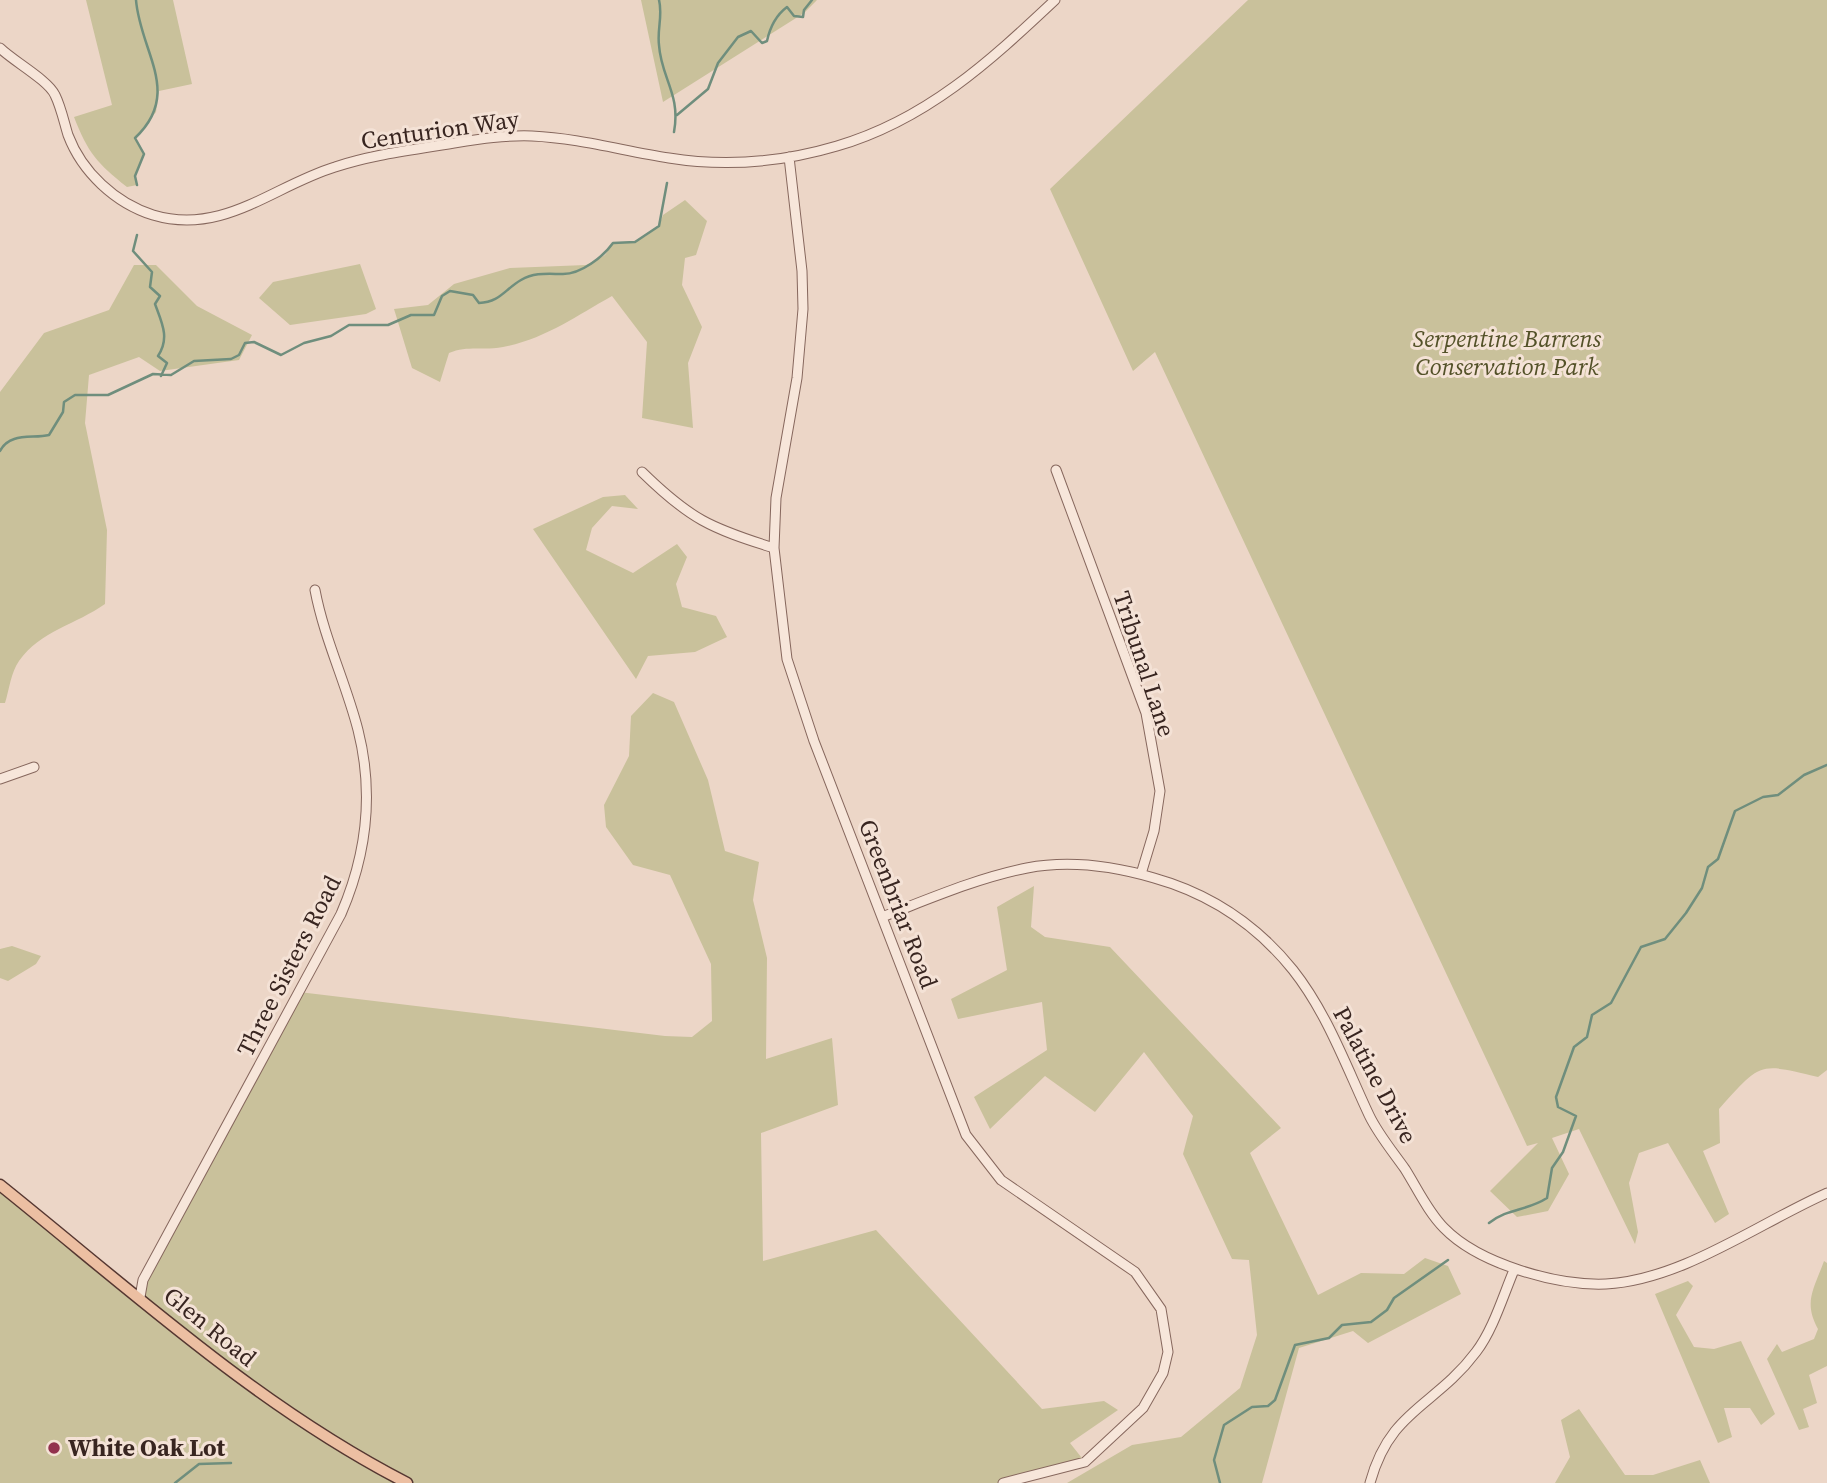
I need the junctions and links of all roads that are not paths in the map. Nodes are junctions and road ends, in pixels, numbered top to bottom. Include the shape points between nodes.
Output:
1 (1055, 0) edge
2 (0, 48) edge
3 (789, 157) junction
4 (1056, 470) dead end
5 (642, 472) dead end
6 (774, 548) junction
7 (315, 590) dead end
8 (34, 766) dead end
9 (0, 779) edge
10 (1141, 874) junction
11 (883, 917) junction
12 (0, 1185) edge
13 (1827, 1192) edge
14 (1514, 1270) junction
15 (140, 1297) junction
16 (407, 1483) edge
17 (1003, 1483) edge
18 (1370, 1483) edge

1 - 3 street, Centurion Way via 986,65 934,103 859,139
2 - 3 street, Centurion Way via 54,92 69,137 90,173 120,199 167,218 198,220 228,215 335,167 487,138 560,138 695,161
3 - 6 street, Greenbriar Road via 803,309 797,379 776,498
4 - 10 street, Tribunal Lane via 1146,713 1160,791
5 - 6 street via 676,505 713,529
6 - 11 street, Greenbriar Road via 788,659 814,741
7 - 15 street, Three Sisters Road via 362,752 367,781 362,855 341,914 143,1280
8 - 9 street
10 - 11 street, Palatine Drive via 1100,865 1028,868
10 - 14 street, Palatine Drive via 1185,886 1258,931 1294,971 1331,1030 1371,1119 1444,1228
11 - 17 street, Greenbriar Road via 966,1135 1001,1180 1135,1272 1161,1309 1168,1352 1163,1373 1143,1408 1084,1462
12 - 15 main road, Glen Road
13 - 14 street, Palatine Drive via 1675,1268 1641,1279 1606,1284 1554,1281
14 - 18 street via 1477,1351 1440,1390 1401,1420 1387,1438
15 - 16 main road, Glen Road via 274,1403 358,1458

